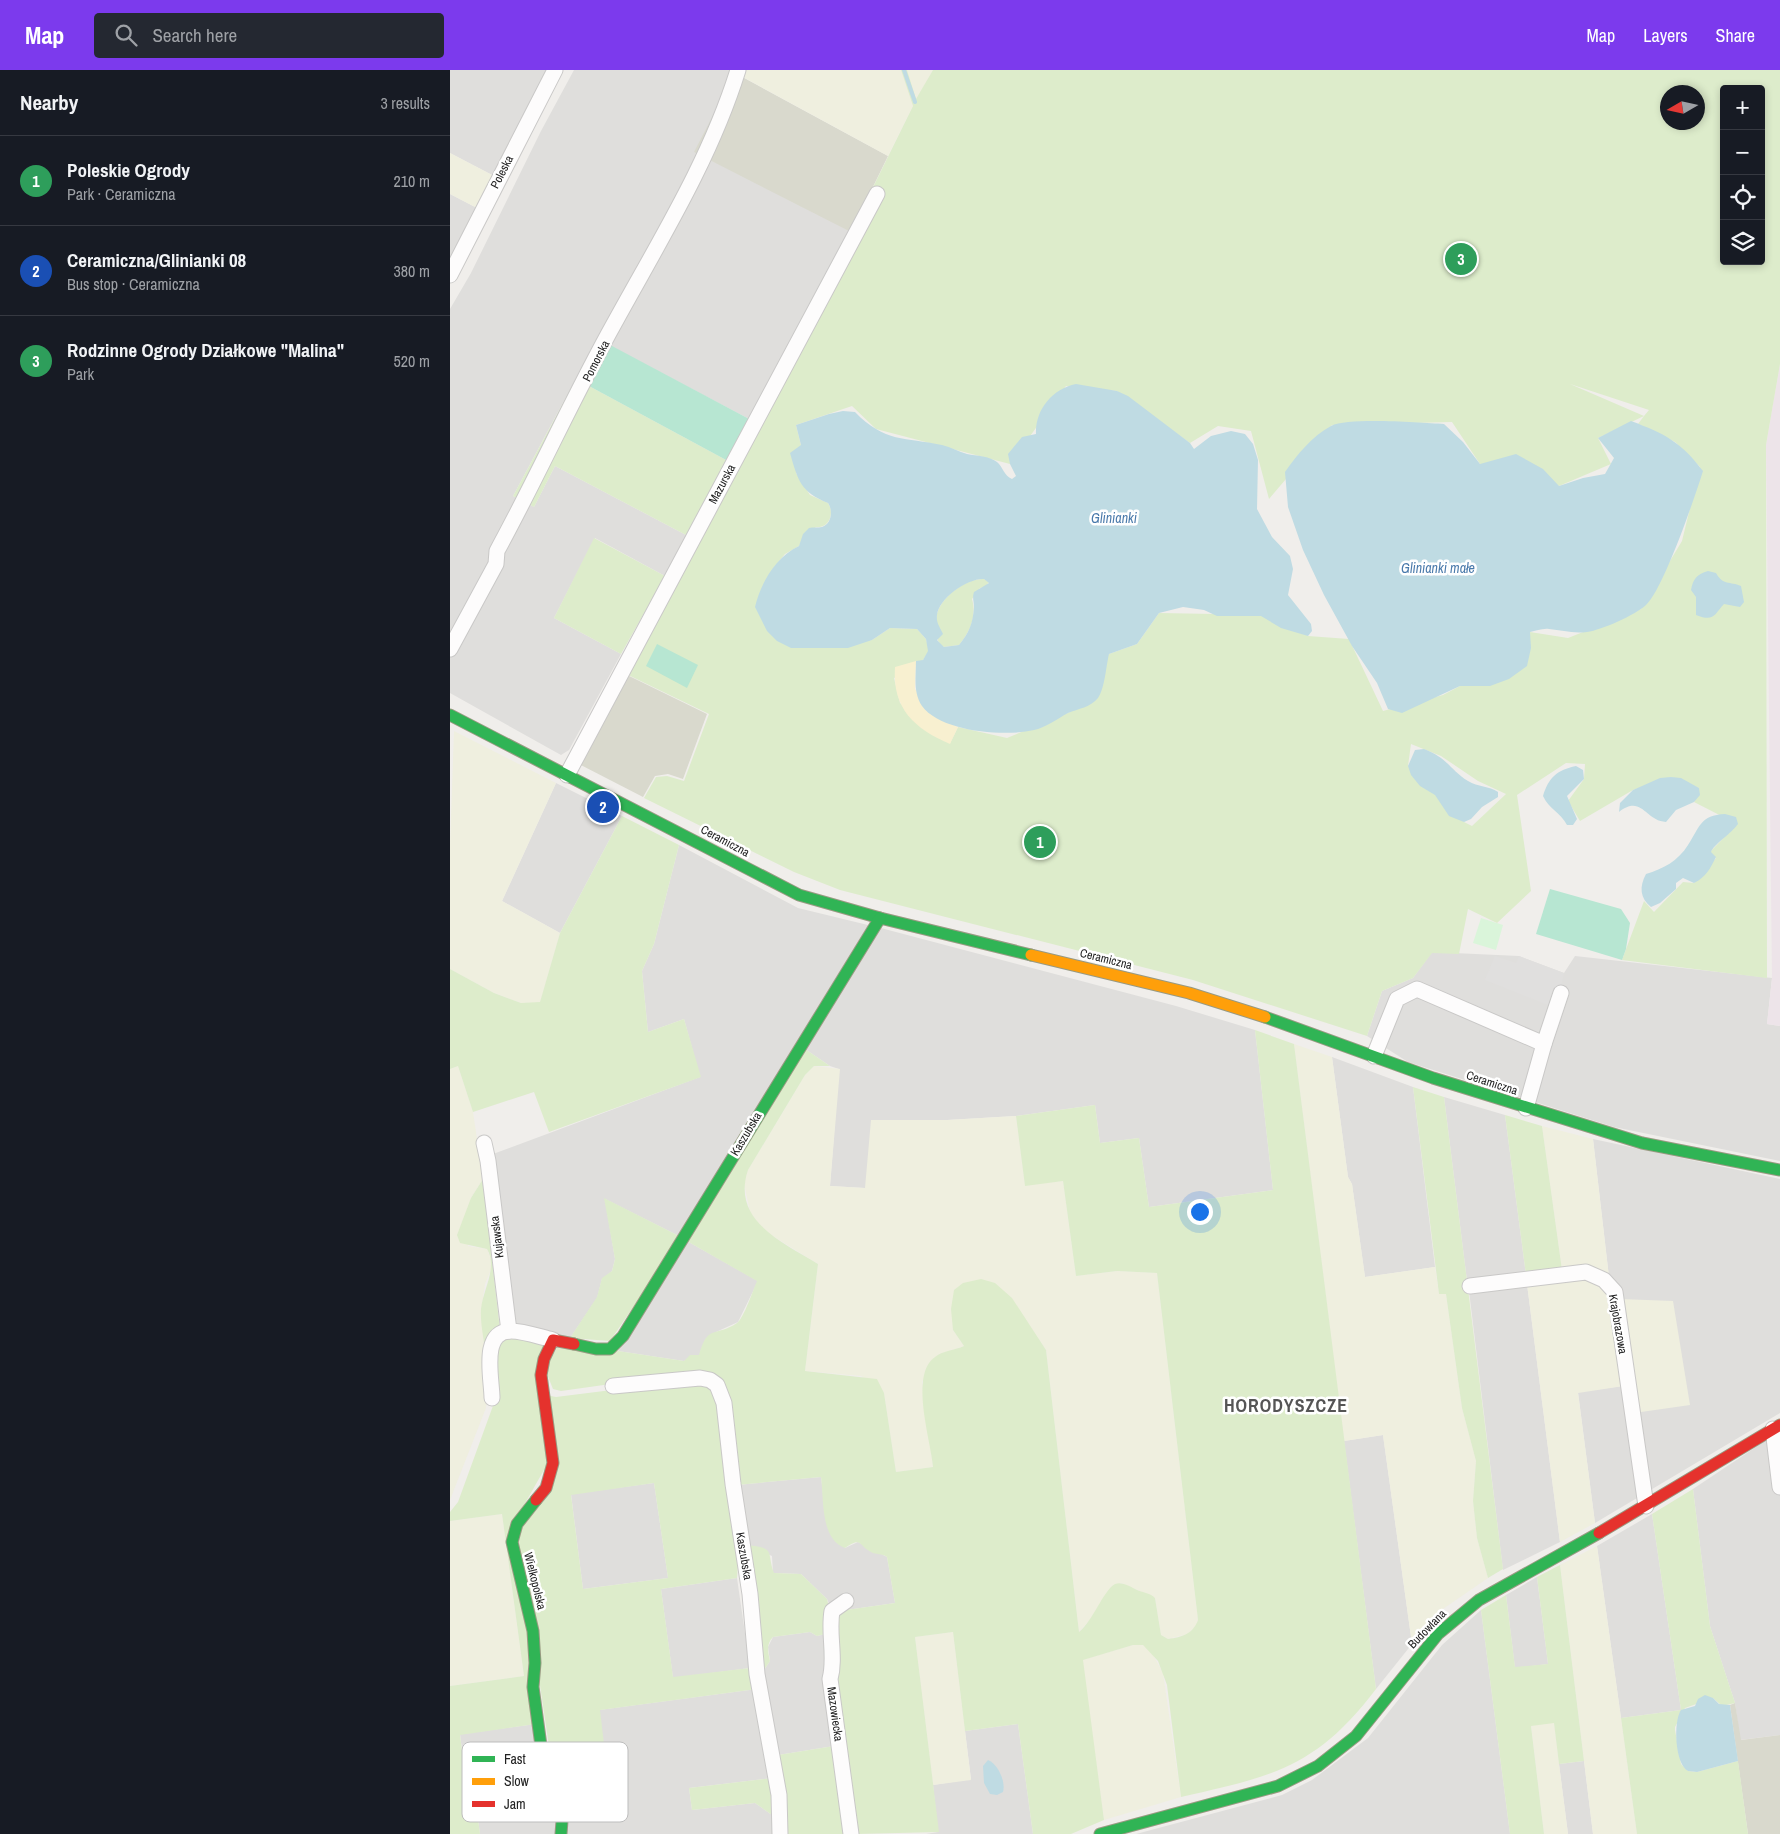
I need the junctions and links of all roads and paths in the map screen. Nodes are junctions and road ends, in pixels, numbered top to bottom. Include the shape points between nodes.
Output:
1 (555, 70) edge
2 (738, 70) edge
3 (877, 194) dead end
4 (450, 274) edge
5 (450, 650) edge
6 (450, 714) edge
7 (567, 774) junction
8 (880, 918) junction
9 (1561, 993) dead end
10 (1544, 1044) junction
11 (1374, 1056) junction
12 (1526, 1108) junction
13 (484, 1143) dead end
14 (1780, 1170) edge
15 (1470, 1286) dead end
16 (509, 1331) junction
17 (553, 1340) junction
18 (613, 1386) dead end
19 (492, 1398) dead end
20 (1776, 1427) edge
21 (1780, 1487) edge
22 (1646, 1506) junction
23 (846, 1601) dead end
24 (541, 1742) edge
25 (780, 1834) edge
26 (851, 1834) edge
27 (1100, 1834) edge

1 - 4 street, Poleska
2 - 5 street, Pomorska via 725,113 697,172 614,324 497,551 496,564
3 - 7 street, Mazurska
6 - 7 street, Ceramiczna
7 - 8 street, Ceramiczna via 800,895
8 - 11 street, Ceramiczna via 1188,993
8 - 17 street, Kaszubska via 623,1336 610,1349
9 - 10 street
10 - 11 street via 1417,989 1397,999
10 - 12 street
11 - 12 street, Ceramiczna
12 - 14 street, Ceramiczna via 1642,1143
13 - 16 street, Kujawska
15 - 22 street, Krajobrazowa via 1586,1272 1604,1280 1615,1292
16 - 17 street
16 - 19 street via 498,1336 490,1349
17 - 24 street, Wielkopolska via 541,1375 552,1474 542,1494 517,1524 512,1542 533,1631 533,1687
18 - 25 street, Kaszubska via 700,1378 710,1380 721,1391 750,1587 759,1689 779,1795
20 - 21 street
20 - 22 street, Budowlana
22 - 27 street, Budowlana via 1491,1592 1460,1615 1432,1641 1365,1726 1341,1750 1318,1766 1278,1786
23 - 26 street, Mazowiecka via 832,1611 833,1668 830,1679

